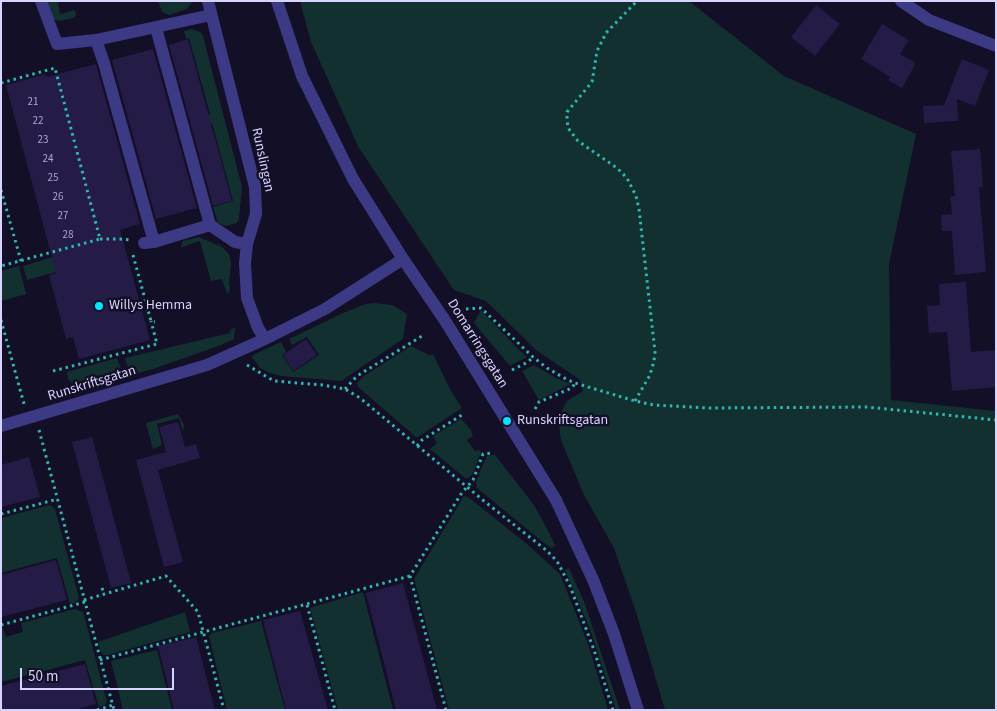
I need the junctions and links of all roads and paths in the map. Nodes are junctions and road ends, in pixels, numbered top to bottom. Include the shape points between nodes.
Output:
1 (41, 1) edge
2 (208, 1) edge
3 (277, 1) edge
4 (637, 1) edge
5 (901, 1) edge
6 (211, 15) junction
7 (156, 28) junction
8 (96, 40) junction
9 (996, 46) edge
10 (1, 83) edge
11 (1, 190) edge
12 (210, 225) junction
13 (100, 239) junction
14 (129, 240) junction
15 (149, 242) junction
16 (247, 244) junction
17 (403, 259) junction
18 (21, 261) junction
19 (1, 266) edge
20 (466, 309) dead end
21 (1, 320) edge
22 (422, 336) dead end
23 (265, 340) junction
24 (230, 356) junction
25 (533, 357) junction
26 (512, 370) dead end
27 (53, 371) dead end
28 (575, 383) junction
29 (345, 389) junction
30 (634, 401) junction
31 (535, 409) dead end
32 (465, 413) dead end
33 (32, 418) junction
34 (996, 420) edge
35 (1, 426) edge
36 (417, 446) junction
37 (493, 453) dead end
38 (468, 487) junction
39 (58, 499) junction
40 (1, 514) edge
41 (156, 574) dead end
42 (410, 576) junction
43 (157, 578) junction
44 (102, 588) dead end
45 (104, 594) junction
46 (85, 601) junction
47 (307, 605) junction
48 (1, 625) edge
49 (203, 632) junction
50 (100, 660) junction
51 (113, 708) edge
52 (97, 710) edge
53 (224, 710) edge
54 (335, 710) edge
55 (446, 710) edge
56 (613, 710) edge
57 (638, 710) edge

1 - 8 street via 58,44
2 - 6 street, Runslingan
3 - 17 street, Domarringsgatan via 302,76 354,179
4 - 30 path via 606,33 597,51 592,82 567,112 568,128 578,141 617,168 627,178 636,196 655,352 650,374
5 - 9 street via 929,20
6 - 7 street
6 - 16 street, Runslingan via 255,187 256,214
7 - 8 street
7 - 12 street
8 - 15 street
10 - 13 path via 55,68
11 - 18 path
12 - 15 street
12 - 16 street via 235,242
13 - 14 path
13 - 18 path
14 - 15 path
14 - 27 path via 157,344
16 - 23 street, Runslingan via 247,298
17 - 23 street, Runskriftsgatan via 325,309
17 - 57 street, Domarringsgatan via 556,500 594,582
18 - 19 path
20 - 25 path via 481,308
21 - 33 path
22 - 29 path via 357,376
23 - 24 street, Runskriftsgatan
24 - 29 path via 235,367 245,363 274,382
24 - 33 street, Runskriftsgatan
25 - 26 path
25 - 28 path
28 - 30 path
28 - 31 path via 572,388 539,402
29 - 36 path
30 - 34 path via 709,408 867,408
32 - 36 path
33 - 35 street, Runskriftsgatan
33 - 39 path
36 - 38 path
37 - 38 path via 484,454
38 - 42 path
38 - 56 path via 557,561 570,586
39 - 40 path
39 - 46 path
41 - 43 path
42 - 47 path
42 - 55 path
43 - 45 path
43 - 49 path via 166,576 198,612
44 - 45 path
45 - 46 path
46 - 48 path
46 - 50 path
47 - 49 path
47 - 54 path
49 - 50 path
49 - 53 path
50 - 51 path
51 - 52 path

